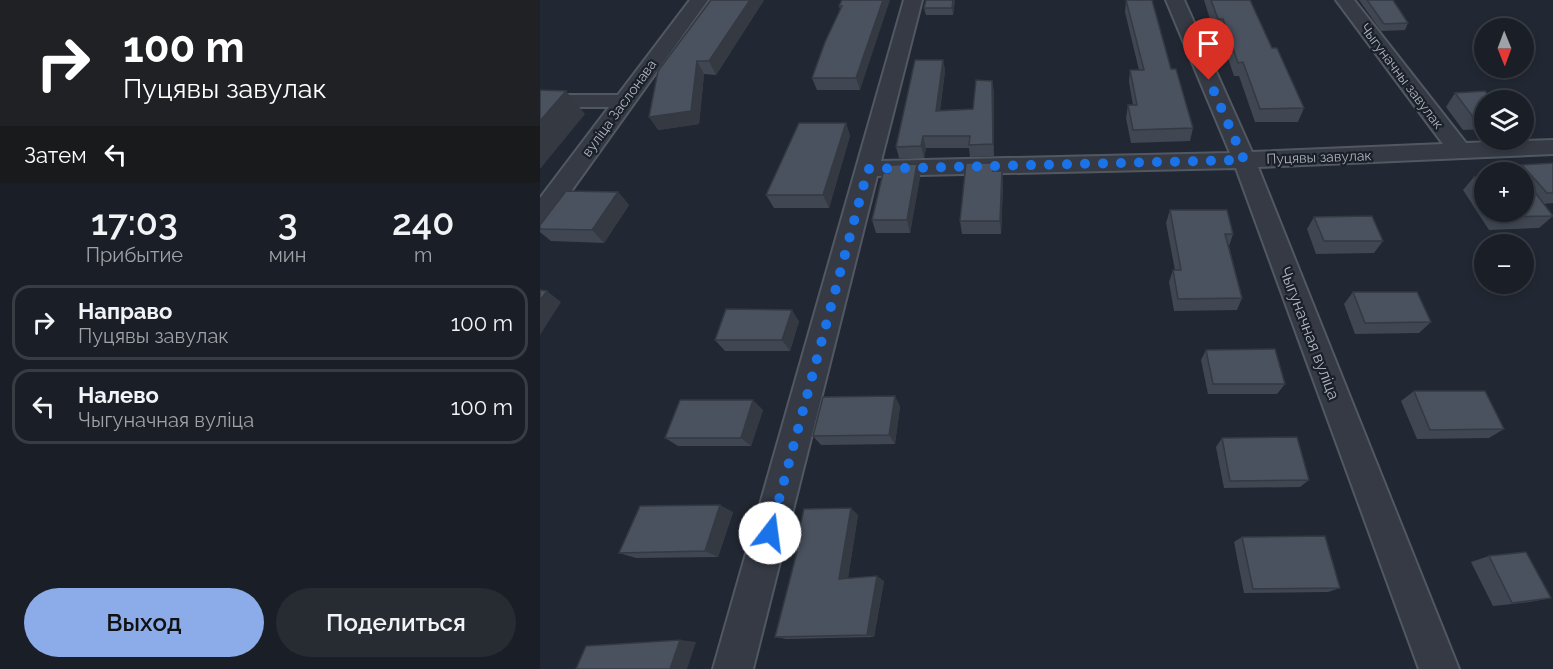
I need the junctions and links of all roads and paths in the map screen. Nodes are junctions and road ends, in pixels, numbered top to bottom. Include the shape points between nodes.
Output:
1 (699, 0) edge
2 (912, 0) edge
3 (1175, 0) edge
4 (1345, 0) edge
5 (625, 100) junction
6 (540, 101) edge
7 (1553, 147) edge
8 (1460, 151) junction
9 (1244, 160) junction
10 (868, 169) junction
11 (540, 216) edge
12 (733, 669) edge
13 (1439, 669) edge

1 - 5 street, вуліца Заслонава
2 - 10 street
3 - 9 street, Чыгуначная вуліца
4 - 8 street, Чыгуначны завулак
5 - 6 street
5 - 11 street, вуліца Заслонава
7 - 8 street, Пуцявы завулак
8 - 9 street, Пуцявы завулак
9 - 10 street, Пуцявы завулак
9 - 13 street, Чыгуначная вуліца
10 - 12 street

